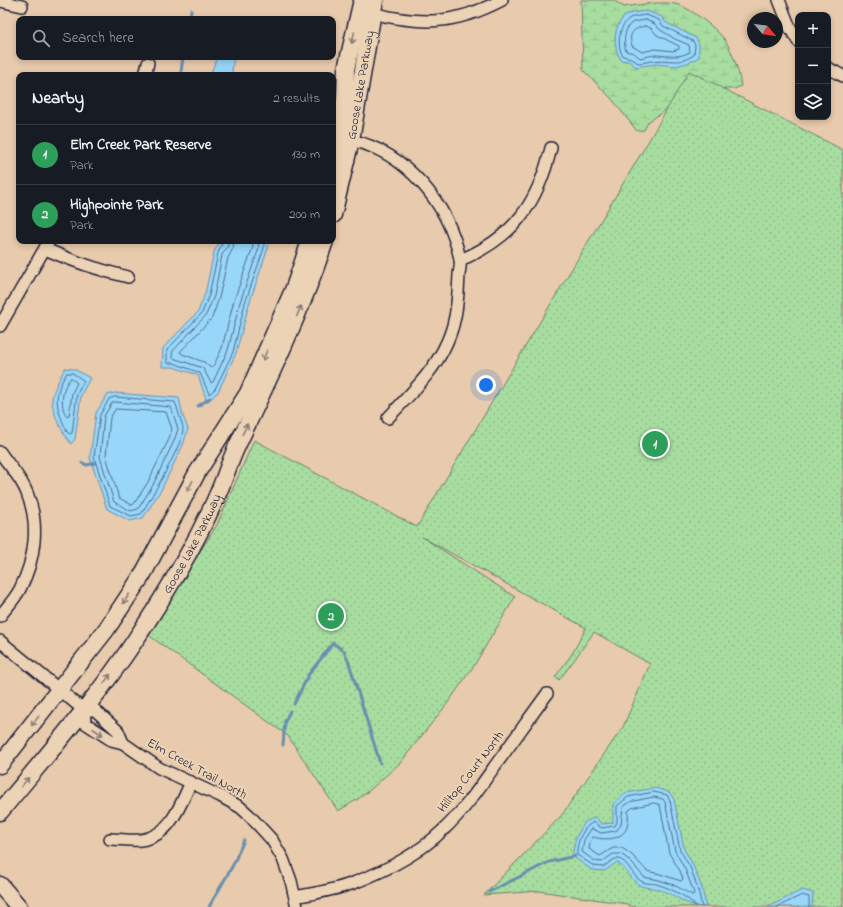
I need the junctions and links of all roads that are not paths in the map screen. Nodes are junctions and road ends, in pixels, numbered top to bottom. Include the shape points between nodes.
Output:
1 (362, 0) edge
2 (502, 0) edge
3 (779, 0) edge
4 (0, 1) edge
5 (22, 6) dead end
6 (374, 6) edge
7 (795, 36) edge
8 (148, 63) dead end
9 (831, 70) edge
10 (146, 72) edge
11 (843, 76) edge
12 (351, 140) junction
13 (336, 147) edge
14 (551, 148) dead end
15 (336, 203) edge
16 (309, 244) edge
17 (324, 244) edge
18 (47, 245) edge
19 (460, 260) junction
20 (128, 277) dead end
21 (0, 326) edge
22 (388, 418) dead end
23 (0, 452) edge
24 (0, 616) edge
25 (0, 641) edge
26 (60, 690) junction
27 (547, 694) dead end
28 (84, 710) junction
29 (123, 744) junction
30 (0, 765) edge
31 (191, 782) junction
32 (0, 812) edge
33 (110, 839) dead end
34 (0, 885) edge
35 (296, 902) edge
36 (19, 907) edge

1 -> 13 street, Goose Lake Parkway via 346,69 345,98
2 - 6 street via 474,13 434,22 411,21
3 - 7 street
4 - 5 street
6 - 12 street, Goose Lake Parkway
8 - 10 street
9 - 11 street
12 - 15 street, Goose Lake Parkway
12 - 19 street via 388,155 408,169 425,186 440,206
14 - 19 street via 546,170 527,209 497,240 478,253
16 -> 26 street, Goose Lake Parkway via 294,288 248,393 197,473 143,574 106,630
28 -> 17 street, Goose Lake Parkway via 161,600 216,499 306,294
18 - 20 street via 76,262
18 - 21 street
19 - 22 street via 459,297 455,320 447,342 421,382
23 - 24 street via 27,492 32,509 34,548 30,566 20,589
25 - 26 street
26 - 28 street
26 -> 30 street, Goose Lake Parkway
27 - 35 street, Hilltop Court North via 478,790 442,832 384,870
28 - 29 street, Elm Creek Trail North via 95,710 118,732
28 -> 29 street, Elm Creek Trail North via 85,723 111,740
32 -> 28 street, Goose Lake Parkway
29 - 31 street, Elm Creek Trail North via 159,768
31 - 33 street via 174,817 160,833 140,840
31 - 35 street, Elm Creek Trail North via 240,807 272,840 283,859
34 - 36 street

